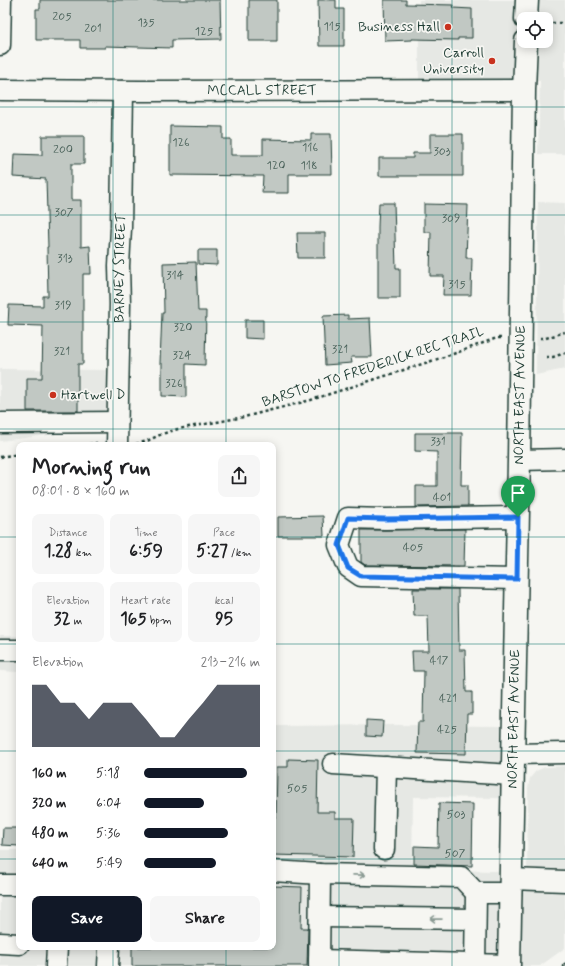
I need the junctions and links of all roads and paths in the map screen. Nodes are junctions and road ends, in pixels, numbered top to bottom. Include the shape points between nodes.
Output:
1 (1, 0) edge
2 (527, 0) edge
3 (526, 12) edge
4 (553, 23) edge
5 (565, 23) edge
6 (0, 45) edge
7 (526, 48) edge
8 (0, 90) edge
9 (524, 90) junction
10 (123, 91) junction
11 (565, 332) edge
12 (506, 338) dead end
13 (537, 338) dead end
14 (565, 353) edge
15 (546, 357) dead end
16 (117, 422) junction
17 (0, 423) edge
18 (117, 442) edge
19 (144, 442) edge
20 (16, 454) edge
21 (0, 457) edge
22 (565, 459) edge
23 (519, 460) junction
24 (518, 517) junction
25 (517, 579) junction
26 (0, 650) edge
27 (16, 650) edge
28 (565, 753) edge
29 (514, 754) junction
30 (332, 764) dead end
31 (386, 767) junction
32 (513, 775) junction
33 (384, 849) dead end
34 (276, 870) edge
35 (320, 874) junction
36 (565, 881) edge
37 (0, 885) edge
38 (16, 885) edge
39 (511, 886) junction
40 (476, 893) junction
41 (320, 917) junction
42 (475, 919) junction
43 (0, 943) edge
44 (16, 944) edge
45 (57, 950) edge
46 (109, 950) edge
47 (319, 963) edge
48 (56, 966) edge
49 (108, 966) edge
50 (475, 966) edge
51 (509, 966) edge

1 - 6 street
2 - 3 main road
4 - 5 path
7 - 9 main road, NORTH EAST AVENUE
8 - 10 street, MCCALL STREET
9 - 10 street, MCCALL STREET
9 - 23 main road, NORTH EAST AVENUE
10 - 16 street, BARNEY STREET
11 - 13 path
12 - 19 path, BARSTOW TO FREDERICK REC TRAIL via 497,338 311,400 244,417 178,429
14 - 15 path
16 - 17 street
16 - 18 street, BARNEY STREET
20 - 21 path
22 - 23 street
23 - 24 main road, NORTH EAST AVENUE
24 - 25 main road, NORTH EAST AVENUE
24 - 25 street via 348,518 339,545 348,568 361,576
25 - 29 main road, NORTH EAST AVENUE
26 - 27 street
28 - 29 street
29 - 32 main road, NORTH EAST AVENUE
30 - 31 street
31 - 32 street
31 - 33 street
32 - 39 main road, NORTH EAST AVENUE
34 - 35 street
35 -> 40 street via 461,877
35 - 41 street
36 - 39 street
37 - 38 street
39 - 40 street
39 - 51 main road, NORTH EAST AVENUE
40 - 42 street
42 -> 41 street
41 - 47 street
42 - 50 street
43 - 44 street
45 - 48 street
46 - 49 street
47 - 50 street
50 - 51 street

